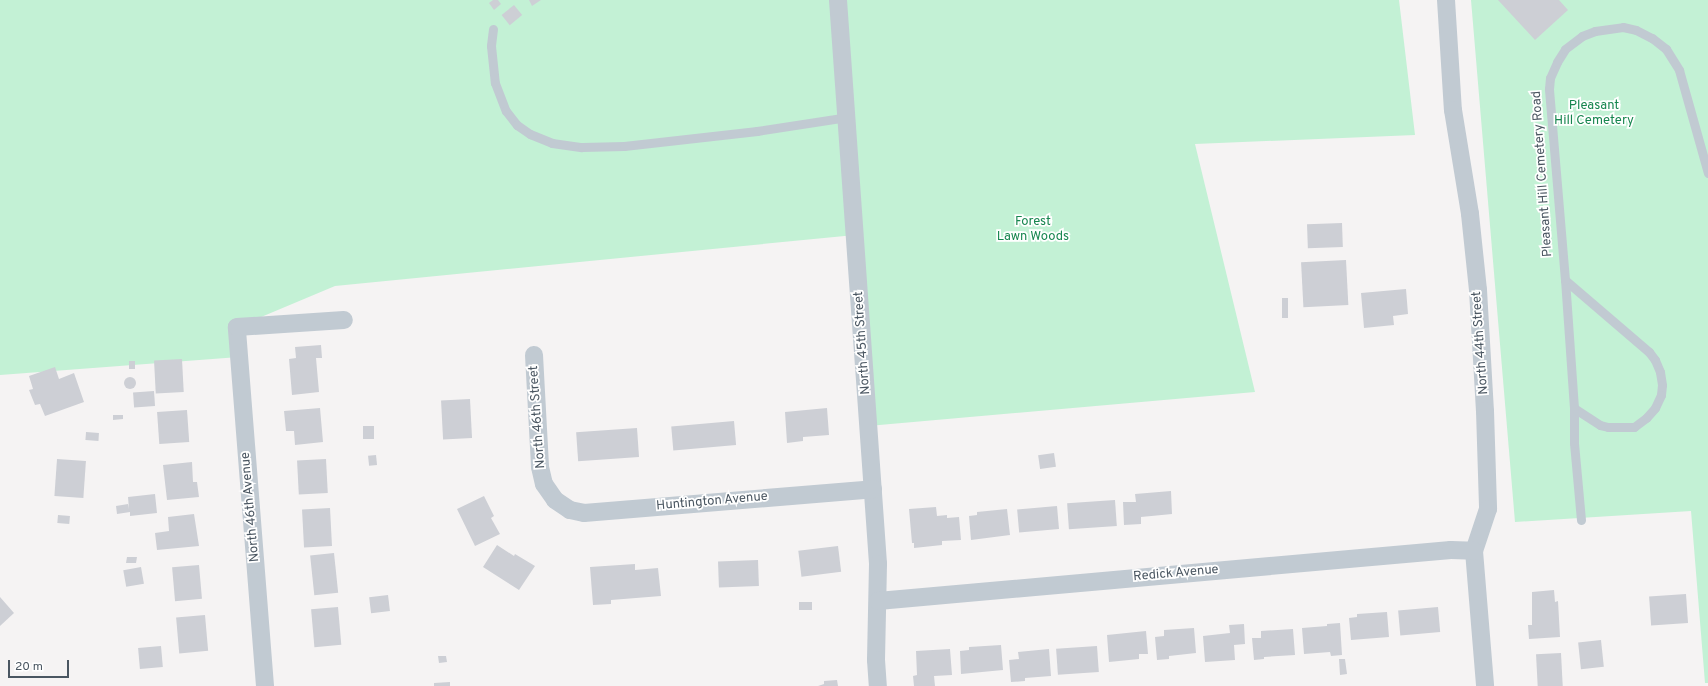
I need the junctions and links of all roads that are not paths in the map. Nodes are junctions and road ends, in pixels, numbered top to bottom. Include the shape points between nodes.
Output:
1 (838, 0) edge
2 (1446, 0) edge
3 (493, 29) dead end
4 (846, 118) junction
5 (1708, 173) edge
6 (1565, 280) junction
7 (344, 320) dead end
8 (534, 355) dead end
9 (1574, 408) junction
10 (872, 489) junction
11 (555, 500) joint
12 (1581, 520) dead end
13 (1474, 551) junction
14 (878, 601) junction
15 (265, 686) edge
16 (878, 686) edge
17 (1485, 686) edge

1 - 4 street, North 45th Street
2 - 13 street, North 44th Street via 1453,110 1470,214 1477,282 1485,411 1488,509
3 - 4 lane via 491,46 496,83 506,111 523,130 552,143 582,148 624,146
4 - 10 street, North 45th Street
5 - 6 lane, Pleasant Hill Cemetery Road via 1679,70 1666,49 1652,38 1623,27 1602,29 1582,36 1565,50 1557,62 1550,78 1549,89
6 - 9 lane, Pleasant Hill Cemetery Road
6 - 9 lane via 1649,352 1660,372 1662,386 1655,408 1634,427 1608,428
7 - 15 street, North 46th Avenue via 236,327
8 - 11 street, North 46th Street via 540,467 544,484
9 - 12 lane, Pleasant Hill Cemetery Road via 1574,443
10 - 11 street, Huntington Avenue via 584,513 570,510
10 - 14 street, North 45th Street
13 - 14 street, Redick Avenue via 1451,550
13 - 17 street, North 44th Street
14 - 16 street, North 45th Street

